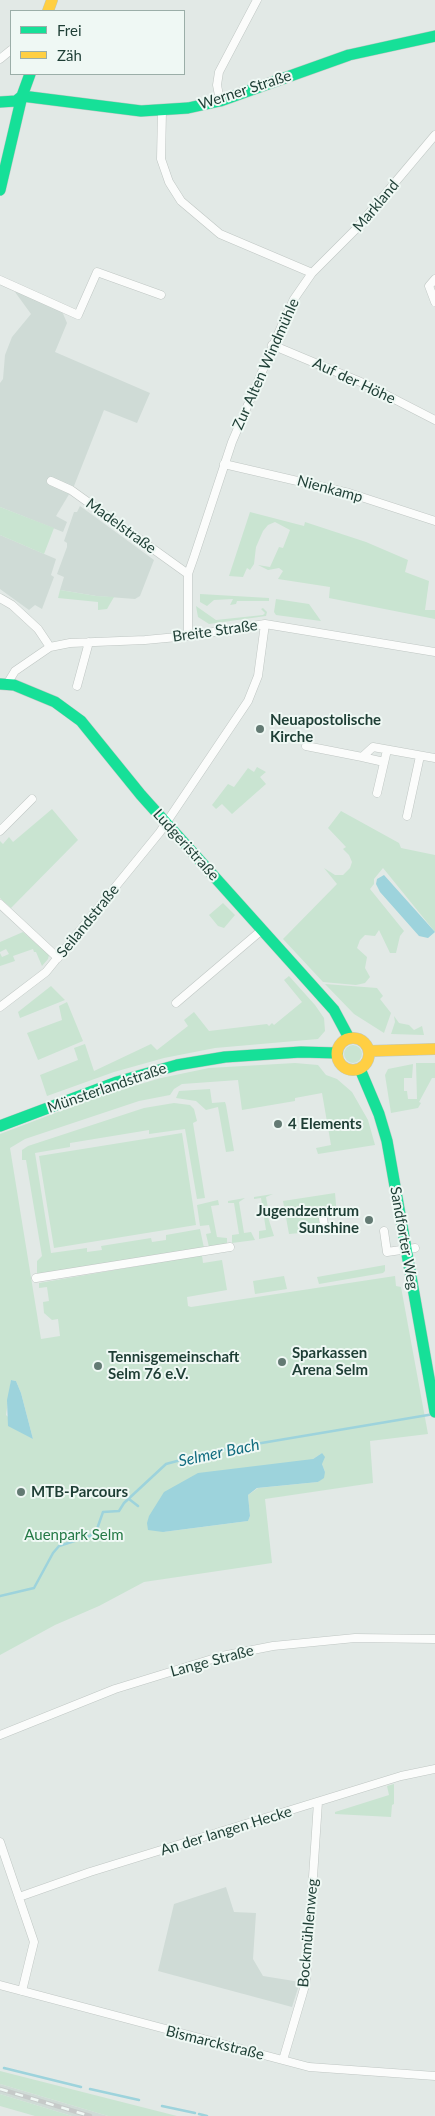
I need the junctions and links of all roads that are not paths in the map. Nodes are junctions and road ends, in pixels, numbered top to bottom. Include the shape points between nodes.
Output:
1 (257, 0) edge
2 (435, 36) edge
3 (10, 51) edge
4 (0, 59) edge
5 (30, 75) edge
6 (22, 96) junction
7 (220, 101) junction
8 (0, 102) edge
9 (162, 112) junction
10 (435, 135) edge
11 (0, 190) edge
12 (312, 273) junction
13 (435, 279) edge
14 (0, 280) edge
15 (161, 295) dead end
16 (435, 302) edge
17 (272, 345) junction
18 (435, 420) edge
19 (224, 464) junction
20 (51, 481) dead end
21 (435, 521) edge
22 (188, 574) junction
23 (0, 598) edge
24 (265, 624) junction
25 (188, 636) junction
26 (89, 642) junction
27 (50, 647) junction
28 (435, 652) edge
29 (4, 684) edge
30 (77, 686) dead end
31 (306, 746) dead end
32 (387, 750) junction
33 (420, 756) junction
34 (362, 758) junction
35 (435, 758) edge
36 (384, 762) junction
37 (377, 793) dead end
38 (32, 799) dead end
39 (407, 816) dead end
40 (166, 823) junction
41 (0, 831) edge
42 (0, 904) edge
43 (262, 929) junction
44 (58, 958) junction
45 (176, 1003) dead end
46 (0, 1007) edge
47 (349, 1038) junction
48 (435, 1049) edge
49 (370, 1051) junction
50 (337, 1053) junction
51 (360, 1069) junction
52 (0, 1126) edge
53 (384, 1231) dead end
54 (230, 1247) dead end
55 (410, 1249) junction
56 (36, 1278) dead end
57 (434, 1408) edge
58 (435, 1639) edge
59 (0, 1735) edge
60 (435, 1769) edge
61 (318, 1802) junction
62 (0, 1842) edge
63 (19, 1897) junction
64 (0, 1985) edge
65 (22, 1991) junction
66 (283, 2060) junction
67 (435, 2076) edge

1 - 7 street via 219,72 216,86
2 - 7 street, Werner Straße via 349,55
3 - 4 street
5 - 6 street
6 - 8 street via 16,101
6 - 9 street, Werner Straße
6 - 11 street
7 - 9 street, Werner Straße
9 - 12 street via 162,159 169,182 182,201 220,234
10 - 12 street, Markland via 355,230
12 - 17 street, Zur Alten Windmühle via 294,299
13 - 16 street via 429,286
14 - 15 street via 78,315 97,272
17 - 18 street, Auf der Höhe via 363,384
17 - 19 street, Zur Alten Windmühle
19 - 21 street, Nienkamp via 349,493
19 - 22 street, Zur Alten Windmühle
20 - 22 street, Madelstraße via 71,490
22 - 25 street, Zur Alten Windmühle
23 - 27 street via 38,629
24 - 25 street, Breite Straße
24 - 28 street, Breite Straße
24 - 40 street, Seilandstraße via 262,658 253,691
25 - 26 street, Breite Straße
26 - 27 street, Breite Straße
26 - 30 street
27 - 29 street, Breite Straße via 15,671
29 - 40 street, Ludgeristraße via 55,702 82,721
31 - 34 street
32 - 33 street
32 - 34 street via 373,747
32 - 36 street
33 - 35 street
33 - 39 street
34 - 36 street
36 - 37 street
38 - 41 street
40 - 43 street, Ludgeristraße
40 - 44 street, Seilandstraße
42 - 44 street
43 - 45 street
43 - 47 street, Ludgeristraße via 334,1010
44 - 46 street, Seilandstraße via 32,985
47 - 49 street via 364,1042
47 - 50 street via 340,1044
48 - 49 street
49 - 51 street via 368,1062
50 - 51 street via 342,1066 350,1070
50 - 52 street, Münsterlandstraße via 225,1057 177,1065 117,1082
51 - 55 street, Sandforter Weg via 385,1132
53 - 55 street via 387,1252
54 - 56 street
55 - 57 street, Sandforter Weg
58 - 59 street, Lange Straße via 355,1638 273,1646 222,1656 115,1689
60 - 61 street, An der langen Hecke via 414,1772
61 - 63 street, An der langen Hecke
61 - 66 street, Bockmühlenweg via 306,1982
62 - 63 street
63 - 65 street via 34,1942
64 - 65 street, Bismarckstraße
65 - 66 street, Bismarckstraße
66 - 67 street, Bismarckstraße via 310,2067

